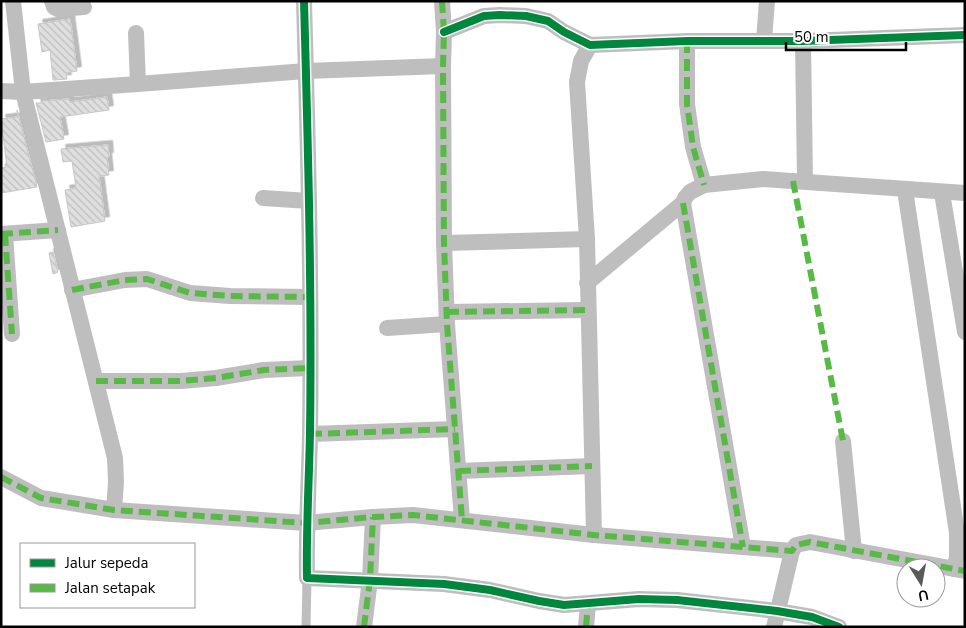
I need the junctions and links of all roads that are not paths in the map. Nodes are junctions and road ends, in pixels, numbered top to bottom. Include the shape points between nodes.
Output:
1 (13, 1) edge
2 (52, 1) edge
3 (304, 1) edge
4 (442, 1) edge
5 (767, 1) edge
6 (84, 6) dead end
7 (444, 32) junction
8 (136, 33) dead end
9 (965, 35) edge
10 (764, 40) junction
11 (687, 41) junction
12 (803, 41) junction
13 (590, 45) junction
14 (443, 66) junction
15 (306, 71) junction
16 (138, 84) junction
17 (1, 91) edge
18 (23, 92) junction
19 (805, 181) junction
20 (704, 184) junction
21 (905, 190) junction
22 (942, 192) junction
23 (965, 193) edge
24 (263, 198) dead end
25 (309, 201) junction
26 (683, 203) junction
27 (58, 230) junction
28 (3, 234) edge
29 (587, 239) junction
30 (444, 243) junction
31 (587, 283) junction
32 (72, 290) junction
33 (309, 297) junction
34 (587, 310) junction
35 (447, 318) junction
36 (387, 328) dead end
37 (965, 332) edge
38 (12, 334) dead end
39 (310, 368) junction
40 (96, 380) junction
41 (455, 429) junction
42 (310, 434) junction
43 (843, 441) dead end
44 (592, 466) junction
45 (459, 471) junction
46 (1, 477) edge
47 (114, 510) junction
48 (373, 516) junction
49 (462, 520) junction
50 (306, 523) junction
51 (594, 535) junction
52 (743, 547) junction
53 (792, 551) junction
54 (854, 551) junction
55 (959, 570) edge
56 (307, 578) junction
57 (370, 580) junction
58 (588, 604) junction
59 (776, 619) edge
60 (306, 627) edge
61 (364, 627) edge
62 (586, 627) edge
63 (839, 627) edge

1 - 18 street
2 - 6 street via 58,9
3 - 15 street
4 - 7 street
5 - 10 street
7 - 13 street via 484,16 526,16 548,21
7 - 14 street
8 - 16 street
9 - 12 street
10 - 11 street
10 - 12 street
11 - 13 street
11 - 20 street via 687,104 693,147
12 - 19 street
13 - 29 street via 581,61 577,82
14 - 15 street
14 - 30 street
15 - 16 street
15 - 25 street
16 - 18 street
17 - 18 street
18 - 27 street
19 - 20 street via 763,179
19 - 21 street
20 - 26 street via 690,192
21 - 22 street
21 - 55 street via 957,533
22 - 23 street
22 - 37 street
24 - 25 street
25 - 33 street
26 - 31 street
26 - 52 street
27 - 28 street
27 - 32 street
28 - 38 street
29 - 30 street
29 - 31 street
30 - 35 street
31 - 34 street
32 - 33 street via 147,279 190,293
32 - 40 street
33 - 39 street
34 - 35 street
34 - 44 street
35 - 36 street
35 - 41 street
39 - 40 street via 264,370 181,381
39 - 42 street
40 - 47 street via 115,458
41 - 42 street
41 - 45 street
42 - 50 street
43 - 54 street
44 - 45 street
44 - 51 street
45 - 49 street
46 - 47 street via 41,498
47 - 50 street
48 - 49 street via 413,515
48 - 50 street
48 - 57 street
49 - 51 street
50 - 56 street
51 - 52 street
52 - 53 street
53 - 54 street via 796,545 810,542
53 - 59 street
54 - 55 street
56 - 57 street
56 - 60 lane
57 - 58 street via 444,584 564,605
57 - 61 street
58 - 59 street via 638,599 677,600
58 - 62 street
59 - 63 street via 812,617

